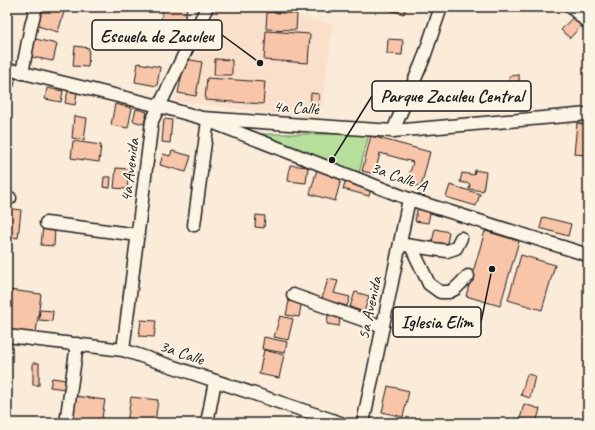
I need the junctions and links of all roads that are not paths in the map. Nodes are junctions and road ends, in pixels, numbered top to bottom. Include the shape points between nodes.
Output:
1 (36, 7) edge
2 (207, 7) edge
3 (441, 7) edge
4 (571, 7) edge
5 (588, 22) edge
6 (7, 69) edge
7 (22, 73) junction
8 (159, 106) junction
9 (588, 114) edge
10 (205, 119) junction
11 (393, 131) junction
12 (409, 199) junction
13 (46, 223) dead end
14 (194, 225) dead end
15 (138, 235) junction
16 (461, 238) dead end
17 (406, 245) junction
18 (588, 255) edge
19 (468, 276) dead end
20 (293, 295) dead end
21 (383, 326) junction
22 (7, 336) edge
23 (77, 344) junction
24 (124, 350) junction
25 (215, 381) junction
26 (66, 423) edge
27 (207, 423) edge
28 (341, 423) edge
29 (363, 423) edge

1 - 7 street
2 - 8 street, 4a Avenida
3 - 11 street
4 - 5 street
6 - 7 street, 4a Calle
7 - 8 street, 4a Calle
8 - 10 street, 4a Calle
8 - 15 street, 4a Avenida via 152,121
9 - 11 street, 4a Calle
10 - 11 street, 4a Calle
10 - 12 street, 3a Calle A
10 - 14 street
12 - 17 street, 5a Avenida
12 - 18 street, 3a Calle A
13 - 15 street
15 - 24 street, 4a Avenida
16 - 17 street via 456,248 447,251
17 - 19 street via 429,284 440,292 455,289
17 - 21 street, 5a Avenida
20 - 21 street
21 - 29 street, 5a Avenida
22 - 23 street, 3a Calle
23 - 24 street, 3a Calle
23 - 26 street
24 - 25 street, 3a Calle
25 - 27 street
25 - 28 street, 3a Calle

